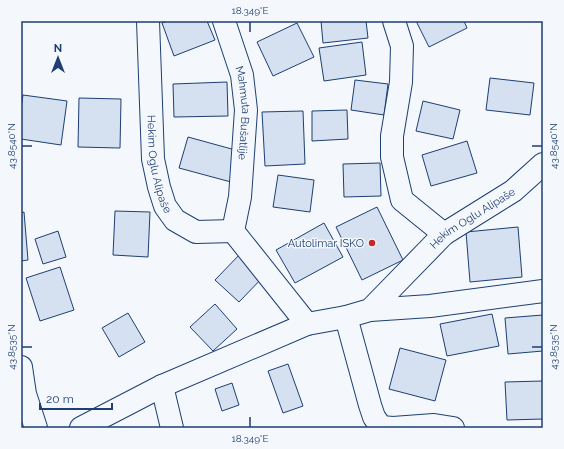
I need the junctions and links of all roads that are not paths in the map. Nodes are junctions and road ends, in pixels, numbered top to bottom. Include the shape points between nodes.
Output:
1 (148, 21) edge
2 (224, 21) edge
3 (394, 21) edge
4 (543, 164) edge
5 (232, 231) junction
6 (444, 234) junction
7 (543, 291) edge
8 (370, 310) junction
9 (346, 317) junction
10 (307, 324) junction
11 (21, 368) edge
12 (162, 386) junction
13 (36, 428) edge
14 (80, 428) edge
15 (172, 428) edge
16 (453, 428) edge

1 - 5 street, Hekim Oglu Alipaše via 153,159 166,206 175,220 196,232
2 - 5 street, Mahmuta Bušatlije via 242,75 246,110 240,197
3 - 6 street via 402,46 401,82 392,136 392,157 402,200
4 - 6 street, Hekim Oglu Alipaše via 513,191
5 - 10 street
6 - 8 street, Hekim Oglu Alipaše
7 - 8 street, Hekim Oglu Alipaše via 430,306
8 - 9 street, Hekim Oglu Alipaše
9 - 10 street, Hekim Oglu Alipaše
9 - 16 street via 370,405 381,427 434,425
10 - 12 street, Hekim Oglu Alipaše
11 - 13 street via 25,394
12 - 14 street, Hekim Oglu Alipaše
12 - 15 street

